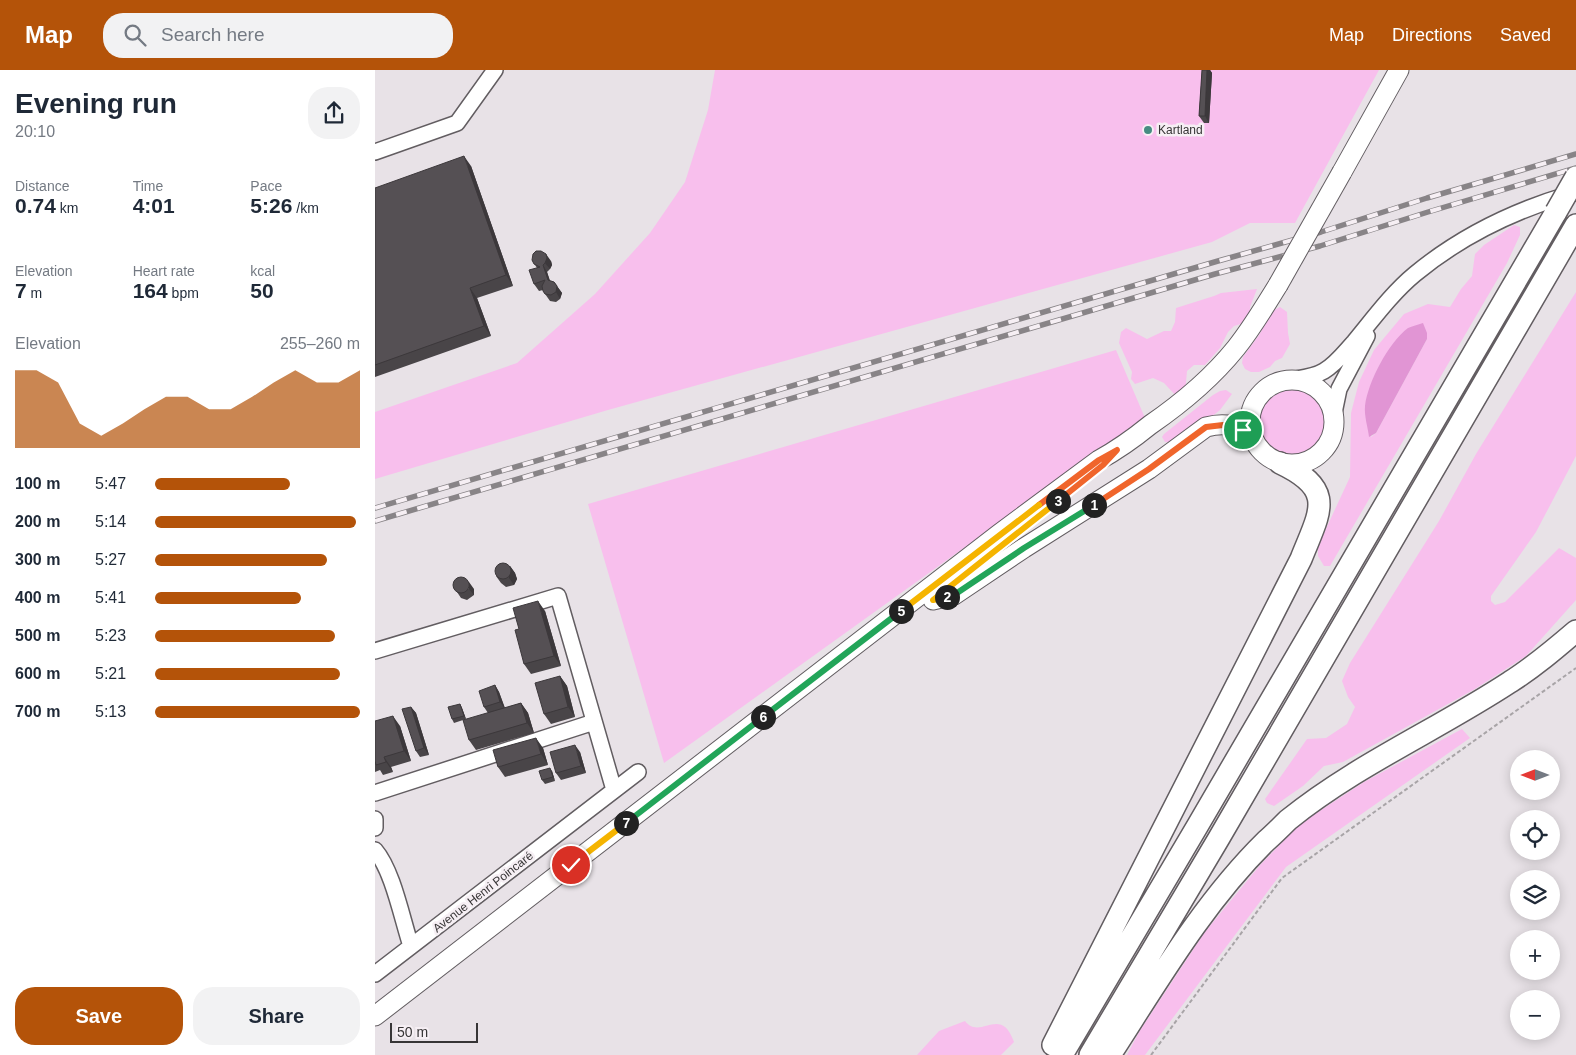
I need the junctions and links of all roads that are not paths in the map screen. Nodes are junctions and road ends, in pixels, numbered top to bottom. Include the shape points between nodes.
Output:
1 (495, 70) edge
2 (1399, 70) edge
3 (375, 152) edge
4 (1576, 177) edge
5 (1576, 192) edge
6 (1576, 225) edge
7 (1379, 313) junction
8 (1291, 380) junction
9 (1334, 413) junction
10 (1253, 439) junction
11 (1117, 450) junction
12 (1281, 463) junction
13 (933, 600) junction
14 (1576, 631) edge
15 (375, 650) edge
16 (594, 722) junction
17 (637, 772) dead end
18 (614, 790) junction
19 (375, 793) edge
20 (375, 819) edge
21 (375, 828) edge
22 (375, 850) edge
23 (411, 946) junction
24 (375, 974) edge
25 (375, 1016) edge
26 (375, 1029) edge
27 (1048, 1055) edge
28 (1062, 1055) edge
29 (1090, 1055) edge
30 (1110, 1055) edge

1 - 3 street via 457,123
2 - 11 main road, bridge via 1278,285 1241,342 1185,400
4 - 28 highway, bridge
5 - 7 street via 1507,216 1471,234 1413,276
6 - 29 highway
7 - 8 street via 1336,362 1323,372
7 - 9 street via 1339,389
8 - 9 main road via 1306,381 1319,388
8 - 10 main road via 1280,381 1257,397 1249,425
9 - 12 main road via 1334,430 1318,456 1306,462
10 - 12 main road via 1260,450
10 - 13 main road via 1233,426 1206,427 1149,469 954,595
11 - 13 main road via 1103,465
11 - 25 main road via 992,540
12 - 27 highway via 1310,481 1318,492 1317,519 1301,559
13 - 26 main road
14 - 30 highway via 1510,682 1369,764 1287,821 1228,882 1194,927
15 - 16 street via 558,596
16 - 18 street
16 - 19 street
17 - 18 street, Avenue Henri Poincaré
18 - 23 street, Avenue Henri Poincaré
20 - 21 street
22 - 23 street via 388,870
23 - 24 street, Avenue Henri Poincaré

